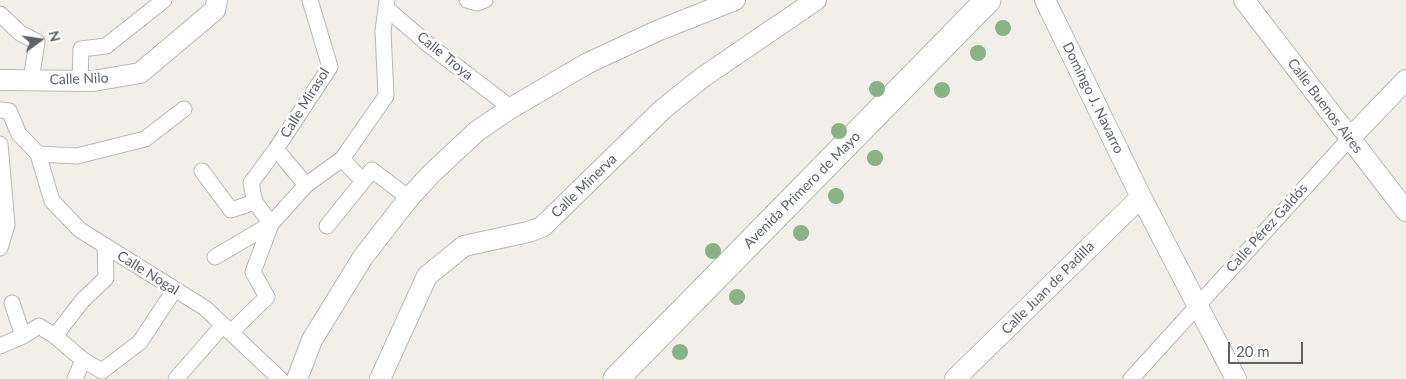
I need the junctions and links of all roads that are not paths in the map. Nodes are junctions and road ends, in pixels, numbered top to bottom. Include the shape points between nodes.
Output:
1 (164, 0) edge
2 (217, 0) edge
3 (310, 0) edge
4 (467, 0) edge
5 (485, 0) edge
6 (735, 0) edge
7 (816, 0) edge
8 (988, 0) edge
9 (1000, 0) edge
10 (1045, 0) edge
11 (1244, 0) edge
12 (387, 2) edge
13 (706, 5) edge
14 (0, 14) edge
15 (0, 80) edge
16 (31, 80) junction
17 (1406, 80) edge
18 (80, 81) junction
19 (512, 108) junction
20 (184, 109) dead end
21 (0, 110) edge
22 (1350, 138) junction
23 (0, 144) edge
24 (276, 149) junction
25 (38, 154) junction
26 (342, 159) junction
27 (202, 171) dead end
28 (363, 181) junction
29 (306, 185) junction
30 (1141, 196) junction
31 (409, 198) junction
32 (255, 202) junction
33 (1406, 211) edge
34 (271, 224) junction
35 (327, 226) dead end
36 (105, 246) junction
37 (0, 248) edge
38 (216, 257) dead end
39 (175, 289) junction
40 (1198, 304) junction
41 (0, 316) edge
42 (227, 329) junction
43 (23, 336) junction
44 (55, 336) junction
45 (0, 346) edge
46 (83, 360) junction
47 (75, 379) edge
48 (176, 379) edge
49 (280, 379) edge
50 (297, 379) edge
51 (380, 379) edge
52 (616, 379) edge
53 (632, 379) edge
54 (955, 379) edge
55 (1131, 379) edge
56 (1236, 379) edge

1 - 18 street via 106,46 81,50
2 - 18 street, Calle Nilo via 215,10 140,73
3 - 24 street, Calle Mirasol via 330,67
4 - 5 street via 477,4
6 - 13 street
7 - 51 street, Calle Minerva via 662,109 542,227 464,246 427,276
8 - 52 street, Avenida Primero de Mayo
9 - 53 street, Avenida Primero de Mayo via 910,97
10 - 30 street, Domingo J. Navarro
11 - 22 street, Calle Buenos Aires
12 - 19 street, Calle Troya via 429,45
12 - 26 street via 384,31 386,96
13 - 19 street via 588,63
14 - 16 street via 20,33 37,42
15 - 16 street, Calle Nilo
16 - 18 street, Calle Nilo
17 - 22 street, Calle Pérez Galdós
19 - 31 street via 477,131
20 - 25 street via 145,139 77,156
21 - 25 street, Calle Nogal via 9,111 19,134
22 - 33 street, Calle Buenos Aires
22 - 40 street, Calle Pérez Galdós
23 - 37 street via 7,225
24 - 29 street, Calle Mirasol
24 - 32 street, Calle Mirasol via 251,183
25 - 36 street, Calle Nogal via 52,201 80,230
26 - 28 street
26 - 29 street
27 - 32 street via 231,210
28 - 31 street via 372,170
28 - 35 street
29 - 34 street
30 - 40 street, Domingo J. Navarro
30 - 54 street, Calle Juan de Padilla
31 - 50 street via 363,257 312,340
32 - 34 street
34 - 38 street
34 - 42 street via 252,272 267,297
36 - 39 street, Calle Nogal
36 - 44 street via 106,278 82,301
39 - 42 street, Calle Nogal via 205,308
39 - 46 street via 140,342 102,371
40 - 55 street, Calle Pérez Galdós
40 - 56 street, Domingo J. Navarro
41 - 43 street via 14,307
42 - 48 street
42 - 49 street, Calle Nogal
43 - 44 street via 39,326
43 - 45 street
44 - 46 street
46 - 47 street

